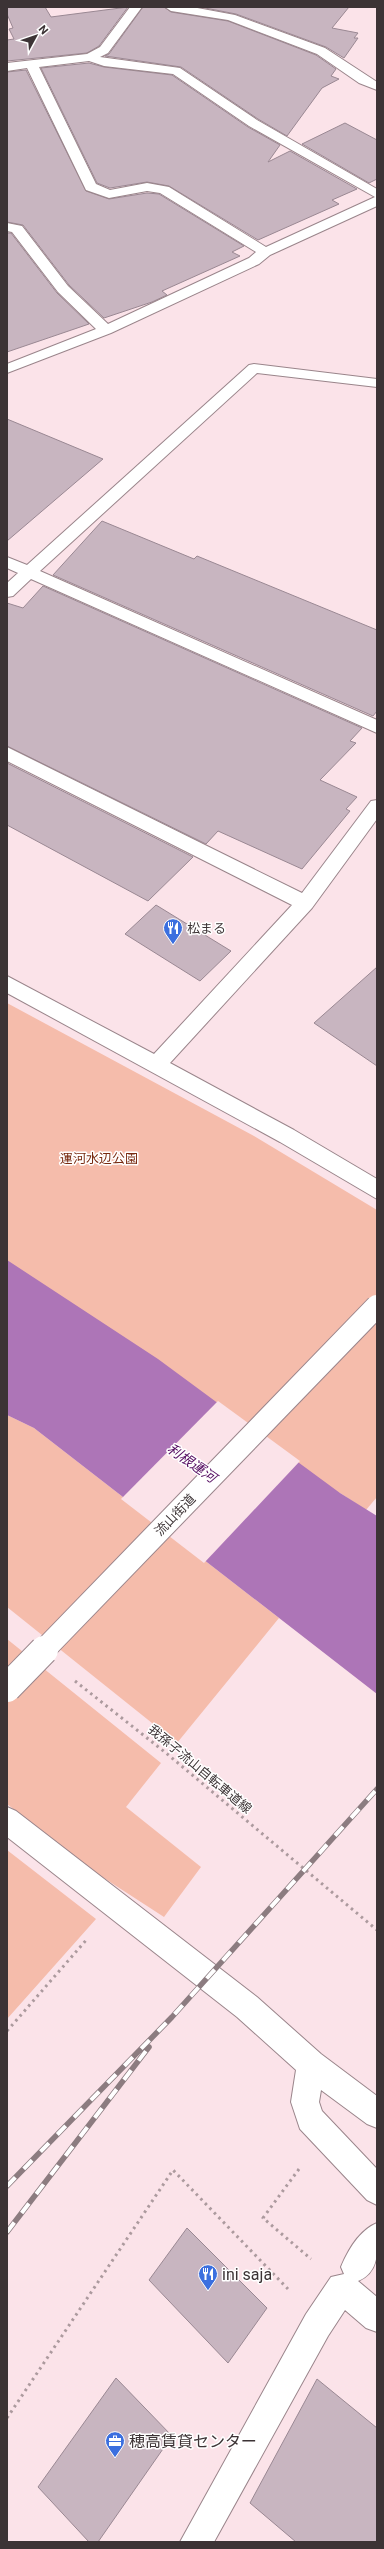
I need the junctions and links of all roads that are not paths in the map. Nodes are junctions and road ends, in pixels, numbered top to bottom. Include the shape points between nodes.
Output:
1 (136, 7) edge
2 (171, 7) edge
3 (7, 54) edge
4 (90, 57) junction
5 (32, 65) junction
6 (10, 67) edge
7 (377, 86) edge
8 (377, 194) edge
9 (377, 201) edge
10 (7, 227) edge
11 (265, 252) junction
12 (106, 330) junction
13 (9, 364) edge
14 (377, 383) edge
15 (7, 562) edge
16 (28, 571) junction
17 (7, 592) edge
18 (377, 727) edge
19 (7, 753) edge
20 (377, 806) edge
21 (305, 903) junction
22 (7, 984) edge
23 (157, 1064) junction
24 (377, 1190) edge
25 (377, 1306) edge
26 (7, 1688) edge
27 (7, 1820) edge
28 (312, 2064) junction
29 (377, 2114) edge
30 (377, 2190) edge
31 (377, 2238) edge
32 (356, 2267) dead end
33 (377, 2317) edge
34 (203, 2539) edge

1 - 4 street via 104,50
2 - 7 street via 231,17 321,51 363,80
3 - 6 street
4 - 5 street
4 - 8 street via 104,62 176,71 253,123
5 - 6 street
5 - 11 street via 91,187 109,194 147,187 164,190
9 - 11 street
10 - 12 street via 17,229 62,289
11 - 12 street via 254,261
12 - 13 street
14 - 16 street via 254,368
15 - 16 street
16 - 17 street
16 - 18 street
19 - 21 street
20 - 21 street
21 - 23 street
22 - 23 street
23 - 24 street
25 - 26 street, 流山街道, bridge
27 - 28 street via 247,2006
28 - 29 street
28 - 30 street via 306,2102 310,2119
31 - 32 street
33 - 34 street via 342,2288 318,2325

